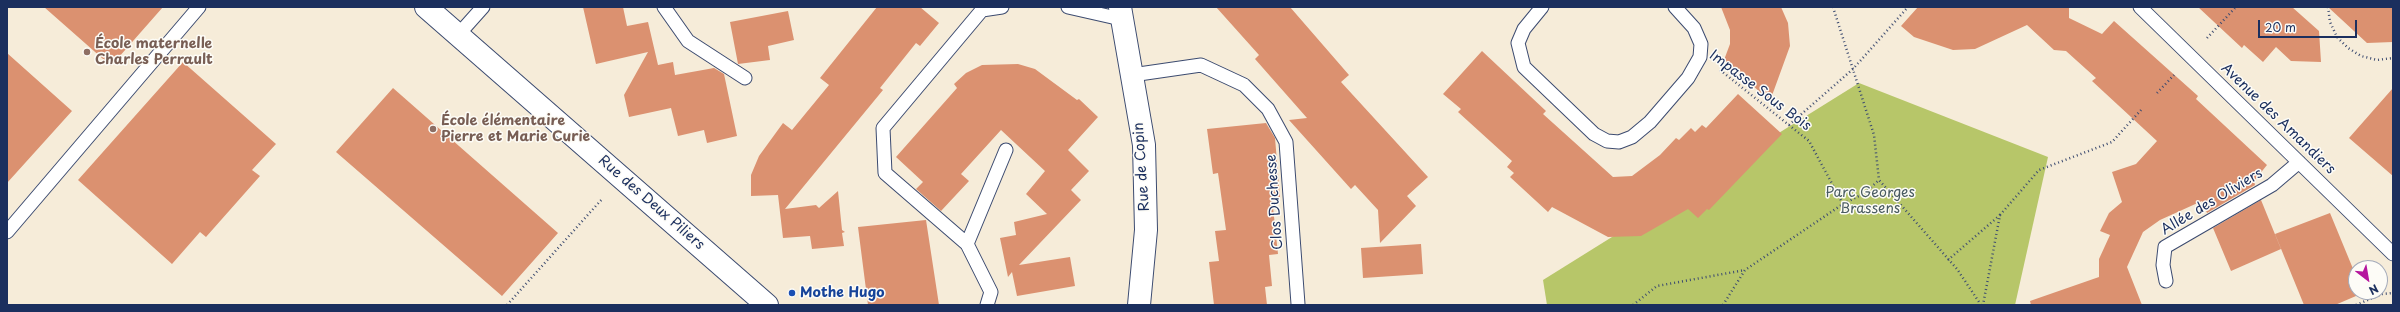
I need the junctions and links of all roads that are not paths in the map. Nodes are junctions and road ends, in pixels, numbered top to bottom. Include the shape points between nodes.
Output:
1 (199, 7) edge
2 (426, 7) edge
3 (483, 7) edge
4 (664, 7) edge
5 (1002, 7) edge
6 (1068, 7) edge
7 (1542, 7) edge
8 (1675, 7) edge
9 (2140, 7) edge
10 (1121, 13) edge
11 (458, 35) junction
12 (1132, 74) junction
13 (745, 78) dead end
14 (1006, 150) dead end
15 (2299, 162) junction
16 (7, 232) edge
17 (967, 244) junction
18 (2393, 254) edge
19 (2166, 280) dead end
20 (1298, 304) dead end
21 (767, 305) edge
22 (987, 305) edge
23 (1139, 305) edge

1 - 16 lane
2 - 11 street, Rue des Deux Piliers
3 - 11 lane
4 - 13 lane via 688,41
5 - 17 lane via 982,10 883,128 885,173
6 - 10 lane
7 - 8 lane via 1524,29 1518,43 1524,67 1594,134 1607,141 1619,142 1632,137 1650,122 1688,78 1700,57 1701,44 1694,28
9 - 15 lane, Avenue des Amandiers
10 - 12 street, Rue de Copin
11 - 21 street, Rue des Deux Piliers
12 - 20 lane, Clos Duchesse via 1201,65 1244,85 1268,109 1286,142
12 - 23 street, Rue de Copin via 1144,145 1146,230
14 - 17 lane
15 - 18 lane, Avenue des Amandiers
15 - 19 lane, Allée des Oliviers via 2272,185 2165,247 2163,264
17 - 22 lane via 991,292

